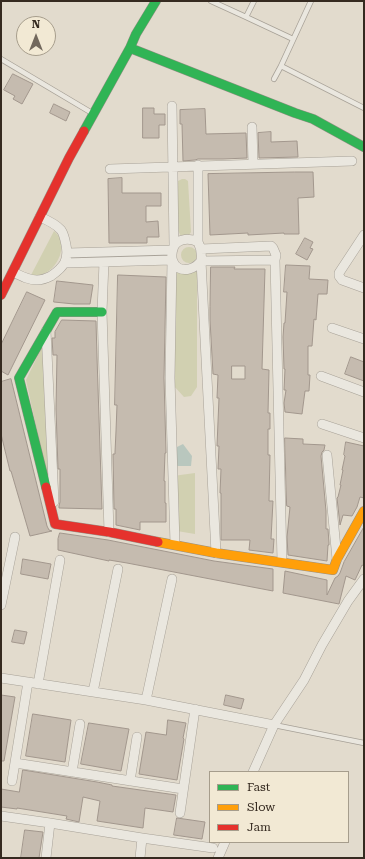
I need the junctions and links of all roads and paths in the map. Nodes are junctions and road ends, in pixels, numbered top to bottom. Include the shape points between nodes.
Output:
1 (156, 1) edge
2 (211, 1) edge
3 (254, 1) edge
4 (311, 1) edge
5 (246, 18) junction
6 (293, 39) junction
7 (130, 48) junction
8 (1, 59) edge
9 (281, 66) junction
10 (274, 79) dead end
11 (172, 106) dead end
12 (364, 108) edge
13 (93, 114) junction
14 (252, 128) dead end
15 (364, 148) edge
16 (352, 161) dead end
17 (254, 164) junction
18 (198, 165) junction
19 (172, 166) junction
20 (110, 169) dead end
21 (40, 217) junction
22 (364, 235) edge
23 (199, 245) junction
24 (68, 252) junction
25 (172, 252) junction
26 (275, 260) junction
27 (201, 261) junction
28 (104, 262) junction
29 (65, 263) junction
30 (13, 272) junction
31 (364, 288) edge
32 (1, 295) edge
33 (102, 312) junction
34 (332, 328) dead end
35 (46, 330) junction
36 (364, 339) edge
37 (320, 376) dead end
38 (364, 392) edge
39 (322, 424) dead end
40 (364, 438) edge
41 (327, 455) dead end
42 (364, 511) edge
43 (55, 524) junction
44 (109, 532) junction
45 (15, 537) dead end
46 (175, 544) junction
47 (216, 553) junction
48 (338, 559) junction
49 (60, 560) dead end
50 (282, 562) junction
51 (118, 569) dead end
52 (172, 579) dead end
53 (364, 579) edge
54 (1, 605) edge
55 (1, 678) edge
56 (28, 682) junction
57 (38, 684) junction
58 (94, 692) junction
59 (146, 700) junction
60 (195, 710) junction
61 (80, 724) dead end
62 (274, 725) junction
63 (137, 737) dead end
64 (364, 743) edge
65 (15, 763) junction
66 (254, 771) edge
67 (72, 772) junction
68 (12, 781) dead end
69 (130, 781) junction
70 (183, 789) junction
71 (180, 813) dead end
72 (1, 816) edge
73 (50, 823) junction
74 (142, 838) junction
75 (225, 843) edge
76 (213, 848) dead end
77 (46, 858) edge
78 (140, 858) edge
79 (218, 858) edge

1 - 7 street
2 - 5 lane
3 - 5 lane
4 - 6 lane
5 - 6 lane
6 - 9 lane
7 - 13 street
7 - 15 street via 313,119
8 - 13 lane
9 - 10 lane
9 - 12 lane
11 - 19 street
13 - 21 street
14 - 17 street
16 - 17 street
17 - 18 street
18 - 19 street
18 - 23 street
19 - 20 street
19 - 25 street
21 - 24 street via 54,223 61,230
21 - 30 street
22 - 31 street via 339,273 342,280
23 - 25 street via 190,240 181,240 176,242
23 - 26 street via 271,246 276,255
23 - 27 street
24 - 25 street
24 - 29 street
25 - 27 street via 174,265 178,268 188,269
25 - 28 street
25 - 46 street via 170,378
26 - 27 street
26 - 50 street
27 - 47 street
28 - 29 street
28 - 33 street
29 - 30 street via 57,272 38,280 29,280
30 - 32 street
33 - 35 street via 57,312
33 - 44 street
34 - 36 street
35 - 43 street
35 - 43 street via 19,378
37 - 38 street
39 - 40 street
41 - 48 street
42 - 48 street
43 - 44 street
44 - 46 street
45 - 54 street
46 - 47 street
47 - 50 street
48 - 50 street via 333,570
49 - 57 street
51 - 58 street
52 - 59 street
53 - 62 street via 348,601 304,680
55 - 56 street
56 - 57 street
56 - 65 street
57 - 58 street
58 - 59 street
59 - 60 street
60 - 62 street
60 - 70 street
61 - 67 street
62 - 64 lane
62 - 66 street
63 - 69 street
65 - 67 street
65 - 68 street
67 - 69 street
69 - 70 street
70 - 71 street
72 - 73 street
73 - 74 street
73 - 77 street
74 - 76 street
74 - 78 street
75 - 79 street

